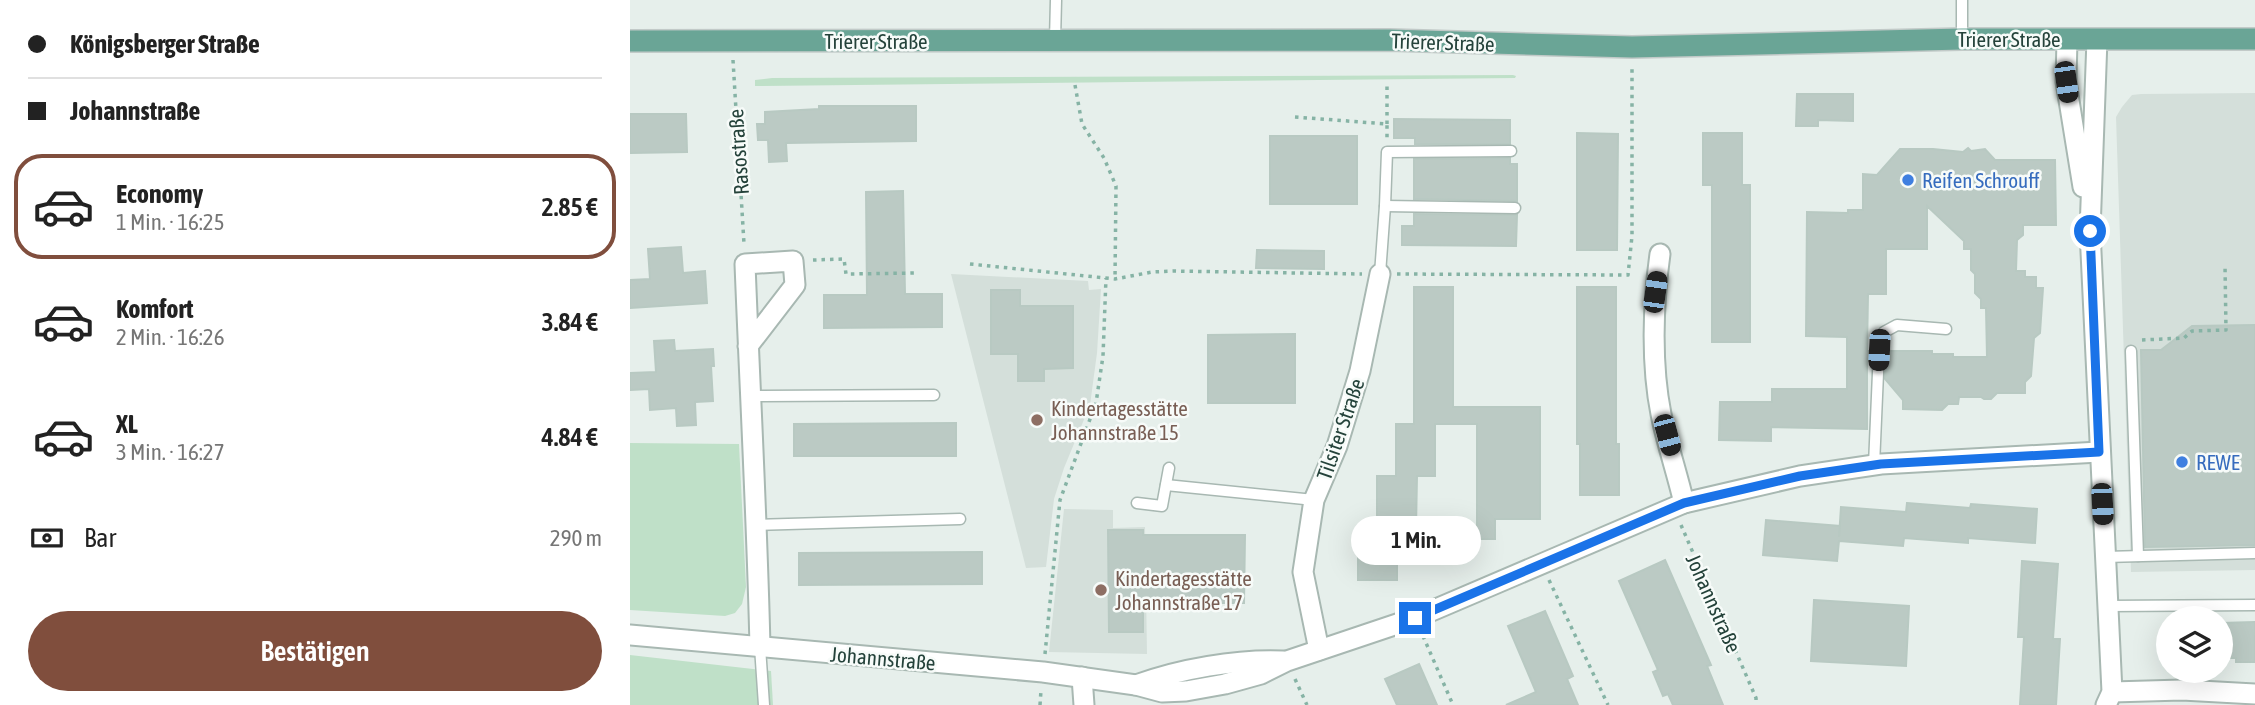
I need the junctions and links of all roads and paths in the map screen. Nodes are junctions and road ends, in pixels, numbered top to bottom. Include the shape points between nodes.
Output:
1 (1056, 0) edge
2 (1962, 0) edge
3 (1962, 39) junction
4 (2067, 39) junction
5 (2097, 39) junction
6 (2255, 39) edge
7 (630, 41) edge
8 (732, 41) junction
9 (1055, 41) junction
10 (1632, 47) junction
11 (1387, 83) dead end
12 (1075, 85) dead end
13 (1295, 117) dead end
14 (1387, 124) junction
15 (1511, 151) dead end
16 (1387, 152) junction
17 (1385, 206) junction
18 (1514, 208) dead end
19 (2090, 231) junction
20 (1660, 254) dead end
21 (793, 261) junction
22 (745, 264) junction
23 (970, 264) dead end
24 (2225, 265) dead end
25 (916, 273) dead end
26 (1380, 274) junction
27 (1106, 278) junction
28 (1115, 279) junction
29 (1946, 329) dead end
30 (2137, 340) dead end
31 (748, 346) junction
32 (2130, 351) dead end
33 (934, 395) dead end
34 (749, 396) junction
35 (2099, 452) junction
36 (1874, 466) junction
37 (1169, 468) dead end
38 (1166, 485) junction
39 (1314, 500) junction
40 (1137, 503) dead end
41 (1679, 505) junction
42 (960, 519) dead end
43 (757, 525) junction
44 (2255, 553) edge
45 (2138, 556) junction
46 (2105, 557) junction
47 (1540, 563) junction
48 (2255, 604) edge
49 (2108, 606) junction
50 (1415, 618) junction
51 (630, 635) edge
52 (760, 647) junction
53 (1319, 650) junction
54 (1287, 661) junction
55 (1043, 672) junction
56 (1082, 677) junction
57 (2255, 694) edge
58 (2113, 701) edge
59 (764, 705) edge
60 (1040, 705) edge
61 (1084, 705) edge
62 (1307, 705) edge
63 (1452, 705) edge
64 (1608, 705) edge
65 (1756, 705) edge

1 - 9 lane
2 - 3 lane
3 - 4 main road, Trierer Straße
3 - 10 main road, Trierer Straße
4 - 5 main road, Trierer Straße
4 - 19 street via 2066,82
5 - 6 main road, Trierer Straße
5 - 19 street
7 - 8 main road, Trierer Straße
8 - 9 main road, Trierer Straße
8 - 22 path, Rasostraße
9 - 10 main road, Trierer Straße via 1389,40
10 - 26 path via 1628,275
11 - 14 path
12 - 28 path via 1082,124 1116,186
13 - 14 path
14 - 16 path
15 - 16 lane
16 - 17 lane, Tilsiter Straße
17 - 18 lane
17 - 26 lane, Tilsiter Straße
19 - 35 street
20 - 41 street via 1656,353 1661,413
21 - 22 street
21 - 25 path via 844,259 846,274
21 - 31 street via 795,285
22 - 31 street
23 - 27 path
24 - 30 path via 2226,330
26 - 28 path via 1173,271
26 - 39 street, Tilsiter Straße via 1360,371 1337,446
27 - 28 path
27 - 55 path via 1096,403 1060,500
29 - 36 lane via 1897,325 1884,332 1879,350
31 - 34 street
32 - 45 lane
33 - 34 lane
34 - 43 street
35 - 36 street, Johannstraße
35 - 46 street
36 - 41 street, Johannstraße via 1800,476
37 - 38 lane
38 - 39 lane
38 - 40 lane via 1162,506
39 - 53 street, Tilsiter Straße via 1303,572
41 - 47 street, Johannstraße
41 - 65 path, Johannstraße
42 - 43 lane
43 - 52 street
44 - 45 lane
45 - 46 lane
46 - 49 street
47 - 50 street, Johannstraße
47 - 64 path
48 - 49 lane
49 - 58 street
50 - 53 street, Johannstraße
50 - 63 path
51 - 52 street, Johannstraße
52 - 55 street, Johannstraße
52 - 59 lane
53 - 54 street, Johannstraße
54 - 56 street, Johannstraße via 1236,662 1136,685
54 - 62 path
55 - 56 street, Johannstraße
55 - 60 path
56 - 61 street
57 - 58 street via 2182,690

